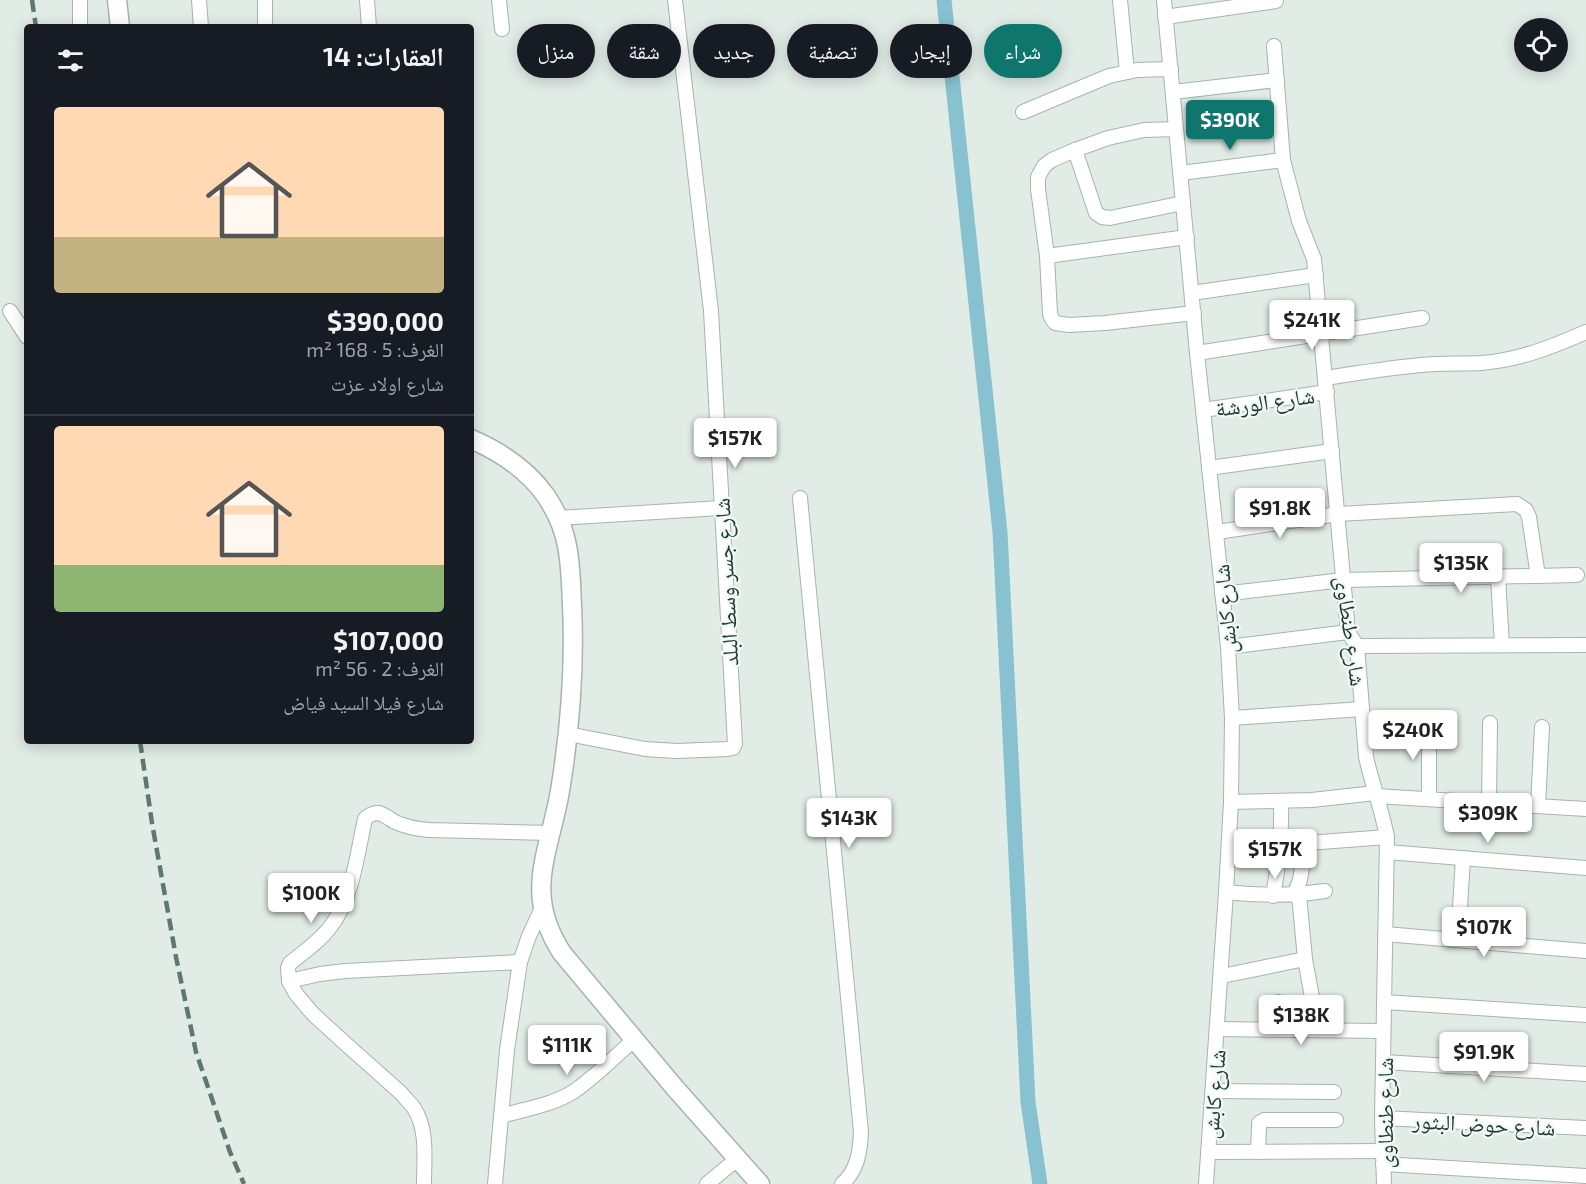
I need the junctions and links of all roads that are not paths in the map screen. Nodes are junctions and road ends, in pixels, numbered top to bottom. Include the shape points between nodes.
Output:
1 (80, 0) edge
2 (117, 0) edge
3 (199, 0) edge
4 (265, 0) edge
5 (367, 0) edge
6 (499, 0) edge
7 (675, 0) edge
8 (1120, 0) edge
9 (1164, 0) edge
10 (1276, 1) edge
11 (1165, 17) junction
12 (80, 24) edge
13 (120, 24) edge
14 (201, 24) edge
15 (265, 24) edge
16 (369, 24) edge
17 (502, 29) dead end
18 (1274, 46) dead end
19 (1171, 69) junction
20 (1127, 72) junction
21 (1277, 80) junction
22 (1173, 92) junction
23 (1023, 112) dead end
24 (1176, 129) junction
25 (1075, 150) junction
26 (1283, 160) junction
27 (1181, 173) junction
28 (1184, 202) junction
29 (1186, 237) junction
30 (1047, 255) junction
31 (1316, 275) junction
32 (1191, 293) junction
33 (10, 311) dead end
34 (1194, 313) junction
35 (1422, 318) dead end
36 (24, 332) edge
37 (1586, 332) edge
38 (1322, 334) junction
39 (1197, 353) junction
40 (1326, 378) junction
41 (1327, 392) junction
42 (1203, 410) junction
43 (474, 440) edge
44 (1332, 451) junction
45 (1209, 468) junction
46 (800, 498) dead end
47 (721, 508) junction
48 (1338, 514) junction
49 (558, 518) junction
50 (1217, 532) junction
51 (1577, 575) dead end
52 (1538, 576) junction
53 (1498, 577) junction
54 (1343, 580) junction
55 (1222, 594) junction
56 (1348, 632) junction
57 (1502, 645) junction
58 (1586, 645) edge
59 (1357, 646) junction
60 (1228, 647) junction
61 (1362, 709) junction
62 (1232, 718) junction
63 (1429, 722) dead end
64 (1490, 723) dead end
65 (1542, 727) dead end
66 (568, 734) junction
67 (1376, 795) junction
68 (1429, 799) junction
69 (1281, 801) junction
70 (1231, 802) junction
71 (1489, 803) junction
72 (1538, 806) junction
73 (1586, 809) edge
74 (551, 833) junction
75 (1387, 837) junction
76 (1306, 843) junction
77 (1281, 845) junction
78 (1387, 852) junction
79 (1463, 858) junction
80 (1586, 868) edge
81 (1325, 891) dead end
82 (1226, 892) junction
83 (1297, 895) junction
84 (1273, 896) junction
85 (542, 908) junction
86 (1385, 934) junction
87 (1458, 940) junction
88 (1586, 951) edge
89 (1305, 959) junction
90 (520, 962) junction
91 (1222, 976) junction
92 (289, 981) junction
93 (1278, 1002) dead end
94 (1384, 1002) junction
95 (1586, 1016) edge
96 (1218, 1029) junction
97 (1284, 1030) junction
98 (1318, 1030) junction
99 (1383, 1031) junction
100 (634, 1040) junction
101 (1383, 1062) junction
102 (1586, 1074) edge
103 (1213, 1091) junction
104 (1334, 1092) dead end
105 (501, 1116) junction
106 (1382, 1118) junction
107 (1336, 1120) dead end
108 (1586, 1128) edge
109 (1208, 1152) junction
110 (1258, 1152) junction
111 (1383, 1158) junction
112 (737, 1159) junction
113 (1586, 1176) edge
114 (424, 1184) edge
115 (495, 1184) edge
116 (707, 1184) edge
117 (760, 1184) edge
118 (842, 1184) edge
119 (1206, 1184) edge
120 (1384, 1184) edge

1 - 12 street
2 - 13 street
3 - 14 street
4 - 15 street
5 - 16 street
6 - 17 street
7 - 47 street, شارع جسر وسط البلد via 711,311
8 - 20 street
9 - 11 street, شارع كابش
10 - 11 street
11 - 19 street, شارع كابش
18 - 21 street, شارع طنطاوى
19 - 20 street
19 - 22 street, شارع كابش
20 - 23 street
21 - 22 street
21 - 26 street, شارع طنطاوى
22 - 24 street, شارع كابش
24 - 25 street via 1144,130
24 - 27 street, شارع كابش
25 - 28 street via 1096,213 1102,217
25 - 30 street via 1052,160 1038,177
26 - 27 street
26 - 31 street, شارع طنطاوى
27 - 28 street, شارع كابش
28 - 29 street, شارع كابش
29 - 30 street
29 - 32 street, شارع كابش
30 - 34 street via 1050,314 1055,323 1105,323
31 - 32 street
31 - 38 street, شارع طنطاوى
32 - 34 street, شارع كابش
33 - 36 street
34 - 39 street, شارع كابش
35 - 38 street
37 - 40 street via 1516,358 1407,366
38 - 39 street
38 - 40 street, شارع طنطاوى
39 - 42 street, شارع كابش
40 - 41 street, شارع طنطاوى
41 - 42 street, شارع الورشة
41 - 44 street, شارع طنطاوى
42 - 45 street, شارع كابش
43 - 49 street via 511,460 530,476
44 - 45 street
44 - 48 street, شارع طنطاوى
45 - 50 street, شارع كابش
46 - 118 street via 861,1131 855,1167
47 - 49 street
47 - 66 street, شارع جسر وسط البلد via 733,748 645,749
48 - 50 street
48 - 52 street via 1517,504 1529,517
48 - 54 street, شارع طنطاوى
49 - 66 street via 567,545 573,627
50 - 55 street, شارع كابش
51 - 52 street
52 - 53 street
53 - 54 street
53 - 57 street
54 - 55 street
54 - 56 street, شارع طنطاوى
55 - 60 street, شارع كابش
56 - 59 street, شارع طنطاوى
56 - 60 street
57 - 58 street
57 - 59 street
59 - 61 street, شارع طنطاوى
60 - 62 street, شارع كابش
61 - 62 street
61 - 67 street, شارع طنطاوى via 1366,758
62 - 70 street, شارع كابش
63 - 68 street
64 - 71 street
65 - 72 street
66 - 74 street
67 - 68 street
67 - 69 street
67 - 75 street, شارع طنطاوى
68 - 71 street
69 - 70 street
69 - 77 street
70 - 82 street, شارع كابش
71 - 72 street
72 - 73 street
74 - 85 street via 542,874
74 - 92 street via 429,830 410,828 381,814 370,815 365,819 342,907 331,926 290,963
75 - 76 street
75 - 78 street, شارع طنطاوى
76 - 77 street
76 - 83 street
77 - 84 street
78 - 79 street
78 - 86 street, شارع طنطاوى
79 - 80 street
79 - 87 street
81 - 83 street
82 - 84 street
82 - 91 street, شارع كابش
83 - 84 street
83 - 89 street
85 - 90 street
85 - 100 street via 562,953
86 - 87 street
86 - 94 street, شارع طنطاوى
87 - 88 street
89 - 91 street
89 - 98 street
90 - 92 street via 345,971
90 - 105 street
91 - 96 street, شارع كابش
92 - 114 street via 313,1014 413,1107 424,1142
93 - 97 street
94 - 95 street
94 - 99 street, شارع طنطاوى
96 - 97 street
96 - 103 street, شارع كابش
97 - 98 street
98 - 99 street
99 - 101 street, شارع طنطاوى
100 - 105 street via 572,1092
100 - 112 street
101 - 102 street
101 - 106 street, شارع طنطاوى
103 - 104 street
103 - 109 street, شارع كابش
105 - 115 street
106 - 108 street, شارع حوض البثور
106 - 111 street, شارع طنطاوى
107 - 110 street via 1264,1120 1259,1123
109 - 110 street
109 - 119 street, شارع كابش
110 - 111 street
111 - 113 street
111 - 120 street, شارع طنطاوى
112 - 116 street
112 - 117 street

